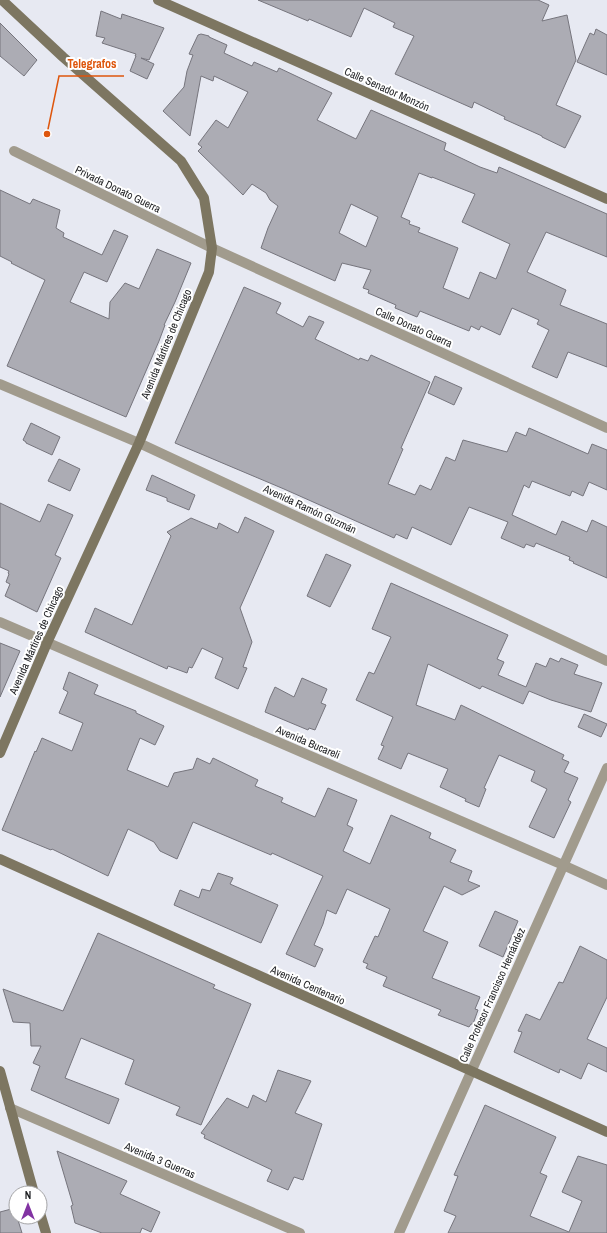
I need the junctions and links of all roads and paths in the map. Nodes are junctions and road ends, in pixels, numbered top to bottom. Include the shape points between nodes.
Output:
1 (2, 0) edge
2 (158, 0) edge
3 (14, 151) dead end
4 (607, 199) edge
5 (212, 248) junction
6 (0, 384) edge
7 (607, 428) edge
8 (139, 443) junction
9 (0, 622) edge
10 (47, 643) junction
11 (607, 661) edge
12 (0, 753) edge
13 (607, 768) edge
14 (0, 859) edge
15 (563, 865) junction
16 (607, 884) edge
17 (0, 1071) edge
18 (471, 1071) junction
19 (10, 1108) junction
20 (607, 1132) edge
21 (32, 1185) edge
22 (300, 1233) edge
23 (399, 1233) edge

1 - 5 street, Avenida Mártires de Chicago via 181,161 204,198
2 - 4 street, Calle Senador Monzón
3 - 5 street, Privada Donato Guerra
5 - 7 street, Calle Donato Guerra
5 - 8 street, Avenida Mártires de Chicago via 209,272
6 - 8 street, Avenida Ramón Guzmán
8 - 10 street, Avenida Mártires de Chicago
8 - 11 street, Avenida Ramón Guzmán
9 - 10 street, Avenida Bucareli
10 - 12 street, Avenida Mártires de Chicago
10 - 15 street, Avenida Bucareli
13 - 15 street, Calle Profesor Francisco Hernández
14 - 18 street, Avenida Centenario
15 - 16 street, Avenida Bucareli
15 - 18 street, Calle Profesor Francisco Hernández
17 - 19 street
18 - 20 street, Avenida Centenario
18 - 23 street, Calle Profesor Francisco Hernández
19 - 21 street
19 - 22 street, Avenida 3 Guerras

